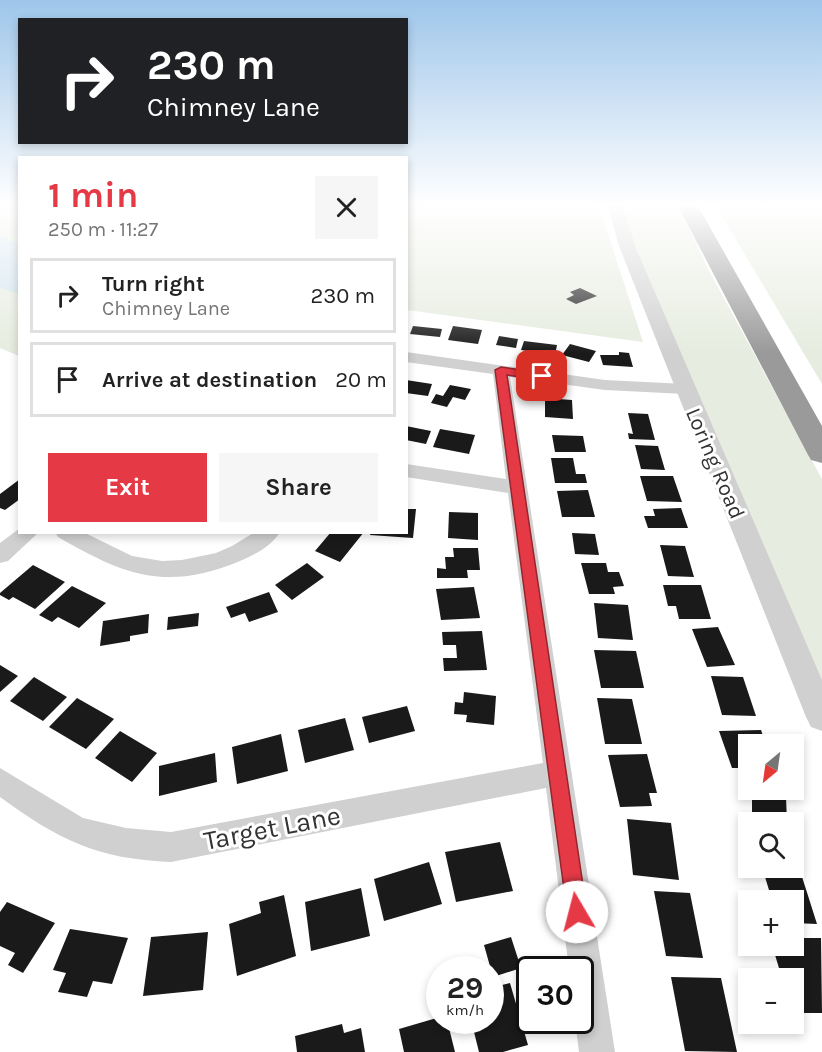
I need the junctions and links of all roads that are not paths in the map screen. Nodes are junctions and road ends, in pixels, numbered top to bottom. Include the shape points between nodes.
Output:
1 (631, 255) edge
2 (715, 255) edge
3 (732, 255) edge
4 (408, 357) edge
5 (501, 370) junction
6 (685, 389) junction
7 (822, 410) edge
8 (822, 453) edge
9 (408, 470) edge
10 (517, 488) junction
11 (26, 534) edge
12 (69, 534) edge
13 (267, 534) edge
14 (0, 555) edge
15 (822, 717) edge
16 (558, 773) junction
17 (0, 781) edge
18 (597, 1052) edge

1 - 6 street, Loring Road
2 - 8 highway
3 - 7 highway
4 - 5 street
5 - 6 street via 617,387
5 - 10 street
6 - 15 street, Loring Road
9 - 10 street
10 - 16 street
11 - 14 street
12 - 13 street via 128,563 150,568 204,565 244,550
16 - 17 street, Target Lane via 171,847 134,846 99,837 56,820
16 - 18 street

